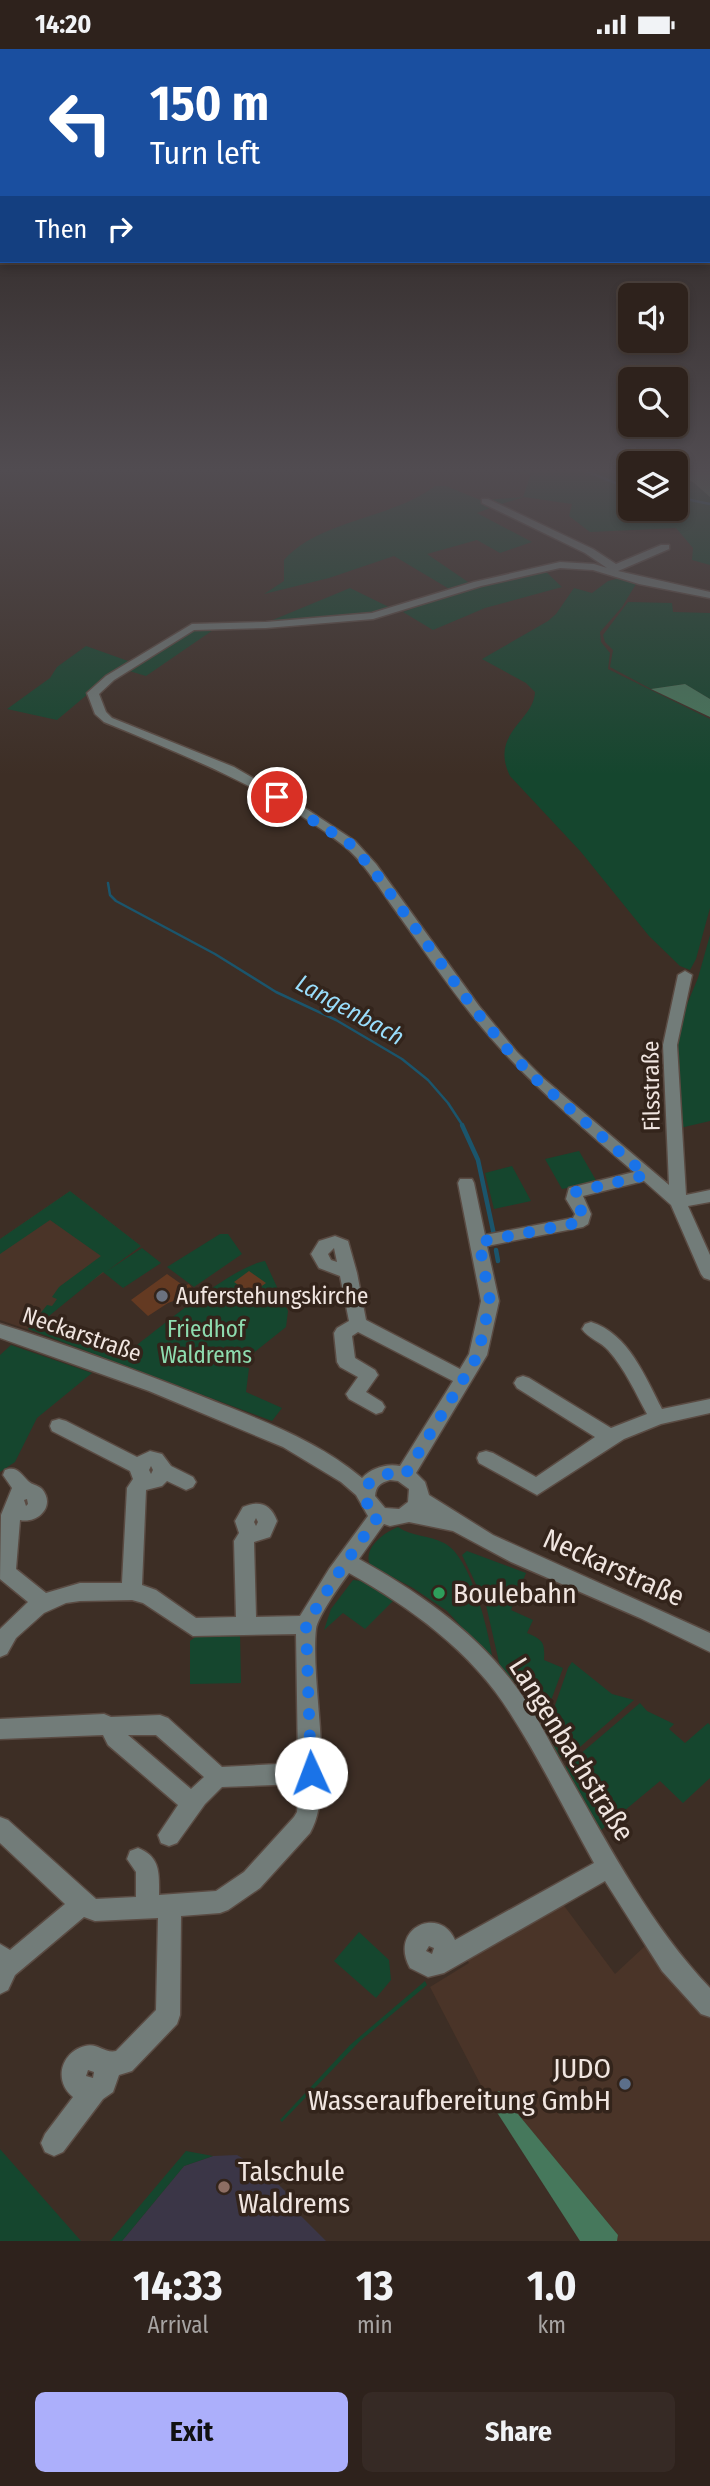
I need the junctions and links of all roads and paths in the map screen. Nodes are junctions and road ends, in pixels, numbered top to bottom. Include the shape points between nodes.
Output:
1 (531, 570) edge
2 (614, 570) edge
3 (710, 594) edge
4 (685, 975) dead end
5 (646, 1175) junction
6 (466, 1183) dead end
7 (710, 1196) edge
8 (678, 1202) junction
9 (479, 1242) junction
10 (349, 1273) dead end
11 (710, 1274) edge
12 (358, 1324) junction
13 (591, 1329) dead end
14 (0, 1331) edge
15 (464, 1379) junction
16 (523, 1383) dead end
17 (710, 1406) edge
18 (376, 1407) dead end
19 (657, 1416) junction
20 (59, 1426) dead end
21 (609, 1436) junction
22 (486, 1458) dead end
23 (339, 1469) junction
24 (142, 1473) junction
25 (382, 1474) junction
26 (12, 1475) dead end
27 (405, 1475) junction
28 (186, 1482) dead end
29 (365, 1491) junction
30 (420, 1499) junction
31 (408, 1514) junction
32 (379, 1515) junction
33 (245, 1519) dead end
34 (457, 1524) junction
35 (346, 1562) junction
36 (132, 1591) junction
37 (43, 1603) junction
38 (306, 1625) junction
39 (246, 1628) junction
40 (710, 1643) edge
41 (0, 1648) edge
42 (111, 1728) junction
43 (0, 1729) edge
44 (311, 1773) junction
45 (216, 1777) junction
46 (197, 1798) junction
47 (0, 1828) edge
48 (169, 1835) dead end
49 (138, 1859) dead end
50 (609, 1867) junction
51 (82, 1904) junction
52 (159, 1908) junction
53 (441, 1961) dead end
54 (2, 1969) edge
55 (710, 2005) edge
56 (54, 2143) dead end

1 - 5 street via 398,611 342,620 192,627 93,693 107,720 230,770 350,844 512,1055
2 - 3 street via 639,581
4 - 8 street, Filsstraße via 670,1045
5 - 8 street
5 - 9 street via 575,1192 583,1214 576,1223
6 - 9 street
7 - 8 street
8 - 11 street, Filsstraße
9 - 15 street via 490,1301 478,1355
10 - 12 street
12 - 15 street
12 - 18 street via 343,1333 346,1362 369,1375 355,1394
13 - 19 street via 607,1336
14 - 23 street, Neckarstraße via 255,1425
15 - 27 street
16 - 21 street
17 - 19 street
19 - 21 street
20 - 24 street
21 - 22 street via 537,1487
23 - 25 street, Neckarstraße
23 - 29 street, Neckarstraße
24 - 28 street via 156,1479 163,1471
24 - 36 street via 136,1488
25 - 27 street
25 - 29 street
26 - 37 street via 21,1500 11,1515 6,1572
27 - 30 street via 416,1483
29 - 32 street via 367,1504
30 - 31 street
30 - 34 street, Neckarstraße
31 - 32 street via 396,1518
31 - 34 street, Neckarstraße
32 - 35 street
33 - 39 street
34 - 40 street, Neckarstraße
35 - 38 street
35 - 50 street, Langenbachstraße via 440,1620 500,1681
36 - 37 street via 80,1592
36 - 39 street via 149,1596 193,1627
37 - 41 street via 9,1632
38 - 39 street
38 - 44 street
42 - 43 street via 104,1724
42 - 45 street via 160,1725
42 - 46 street via 116,1738 189,1801
44 - 45 street
44 - 52 street via 308,1815 247,1885 220,1902
45 - 46 street
46 - 48 street
47 - 51 street
49 - 52 street via 147,1867
50 - 53 street
50 - 55 street, Langenbachstraße via 670,1963
51 - 52 street via 95,1910
51 - 54 street
52 - 56 street via 168,2015 123,2062 105,2066 104,2081

